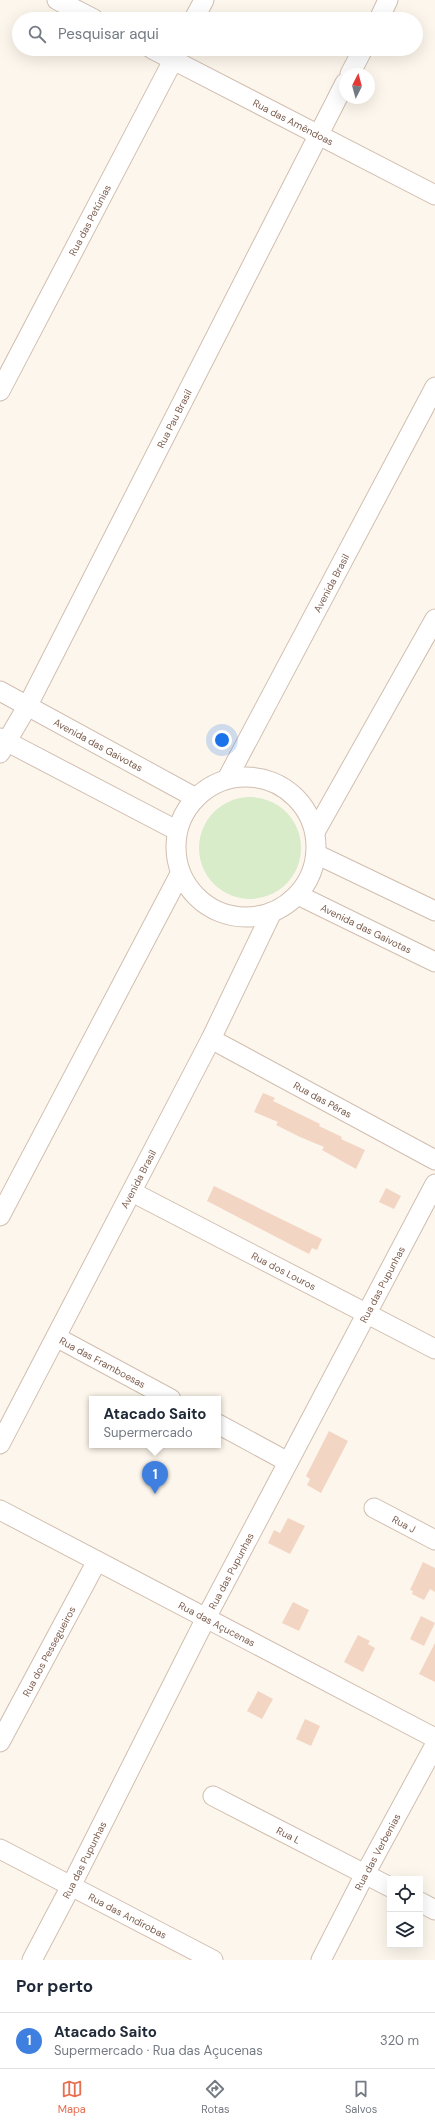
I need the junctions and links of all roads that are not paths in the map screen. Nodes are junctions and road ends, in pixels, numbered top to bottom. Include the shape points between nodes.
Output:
1 (57, 0) edge
2 (204, 0) edge
3 (388, 0) edge
4 (80, 12) edge
5 (198, 12) edge
6 (382, 12) edge
7 (175, 56) edge
8 (180, 56) edge
9 (359, 56) edge
10 (353, 68) edge
11 (339, 95) edge
12 (318, 135) junction
13 (435, 195) edge
14 (435, 387) edge
15 (0, 391) edge
16 (435, 619) edge
17 (0, 691) edge
18 (28, 706) junction
19 (2, 744) edge
20 (227, 779) junction
21 (196, 798) junction
22 (176, 830) junction
23 (315, 832) junction
24 (316, 854) junction
25 (180, 874) junction
26 (298, 895) junction
27 (434, 909) edge
28 (272, 912) junction
29 (435, 962) edge
30 (211, 1040) junction
31 (435, 1160) edge
32 (435, 1184) edge
33 (132, 1192) junction
34 (0, 1216) edge
35 (367, 1314) junction
36 (56, 1337) junction
37 (435, 1350) edge
38 (165, 1396) edge
39 (221, 1426) edge
40 (0, 1444) edge
41 (288, 1462) junction
42 (374, 1508) dead end
43 (0, 1510) edge
44 (435, 1540) edge
45 (97, 1561) junction
46 (206, 1618) junction
47 (435, 1738) edge
48 (0, 1742) edge
49 (435, 1745) edge
50 (213, 1796) dead end
51 (0, 1849) edge
52 (365, 1874) junction
53 (387, 1885) edge
54 (71, 1886) junction
55 (423, 1904) edge
56 (435, 1910) edge
57 (32, 1960) edge
58 (213, 1960) edge
59 (321, 1960) edge

1 - 4 street
2 - 5 street
3 - 6 street
7 - 15 street, Rua das Petúnias
8 - 12 street, Rua das Amêndoas
9 - 10 street
11 - 12 street, Rua Pau Brasil
12 - 13 street, Rua das Amêndoas
12 - 18 street, Rua Pau Brasil
14 - 20 street, Avenida Brasil
16 - 23 street
17 - 18 street, Avenida das Gaivotas
18 - 19 street, Rua Pau Brasil
18 - 21 street, Avenida das Gaivotas
19 - 22 street
20 - 21 street via 205,789
20 - 23 street via 250,777 272,782 292,793 306,810
21 - 22 street via 188,806
22 - 25 street via 175,851
23 - 24 street
24 - 26 street via 310,876
24 - 27 street
25 - 28 street via 193,894 212,909 234,917 258,917
25 - 34 street
26 - 28 street
26 - 29 street, Avenida das Gaivotas
28 - 30 street, Avenida Brasil
30 - 31 street, Rua das Pêras
30 - 33 street, Avenida Brasil
32 - 35 street, Rua das Pupunhas
33 - 35 street, Rua dos Louros
33 - 36 street, Avenida Brasil
35 - 37 street, Rua dos Louros
35 - 41 street, Rua das Pupunhas
36 - 38 street, Rua das Framboesas
36 - 40 street, Avenida Brasil
39 - 41 street
41 - 46 street, Rua das Pupunhas
42 - 44 street, Rua J
43 - 45 street, Rua das Açucenas
45 - 46 street, Rua das Açucenas
45 - 48 street, Rua dos Pessegueiros
46 - 47 street, Rua das Açucenas
46 - 54 street, Rua das Pupunhas
49 - 52 street, Rua das Verbenias
50 - 52 street, Rua L
51 - 54 street, Rua das Andirobas
52 - 53 street, Rua L
52 - 59 street, Rua das Verbenias
54 - 57 street, Rua das Pupunhas
54 - 58 street, Rua das Andirobas
55 - 56 street

